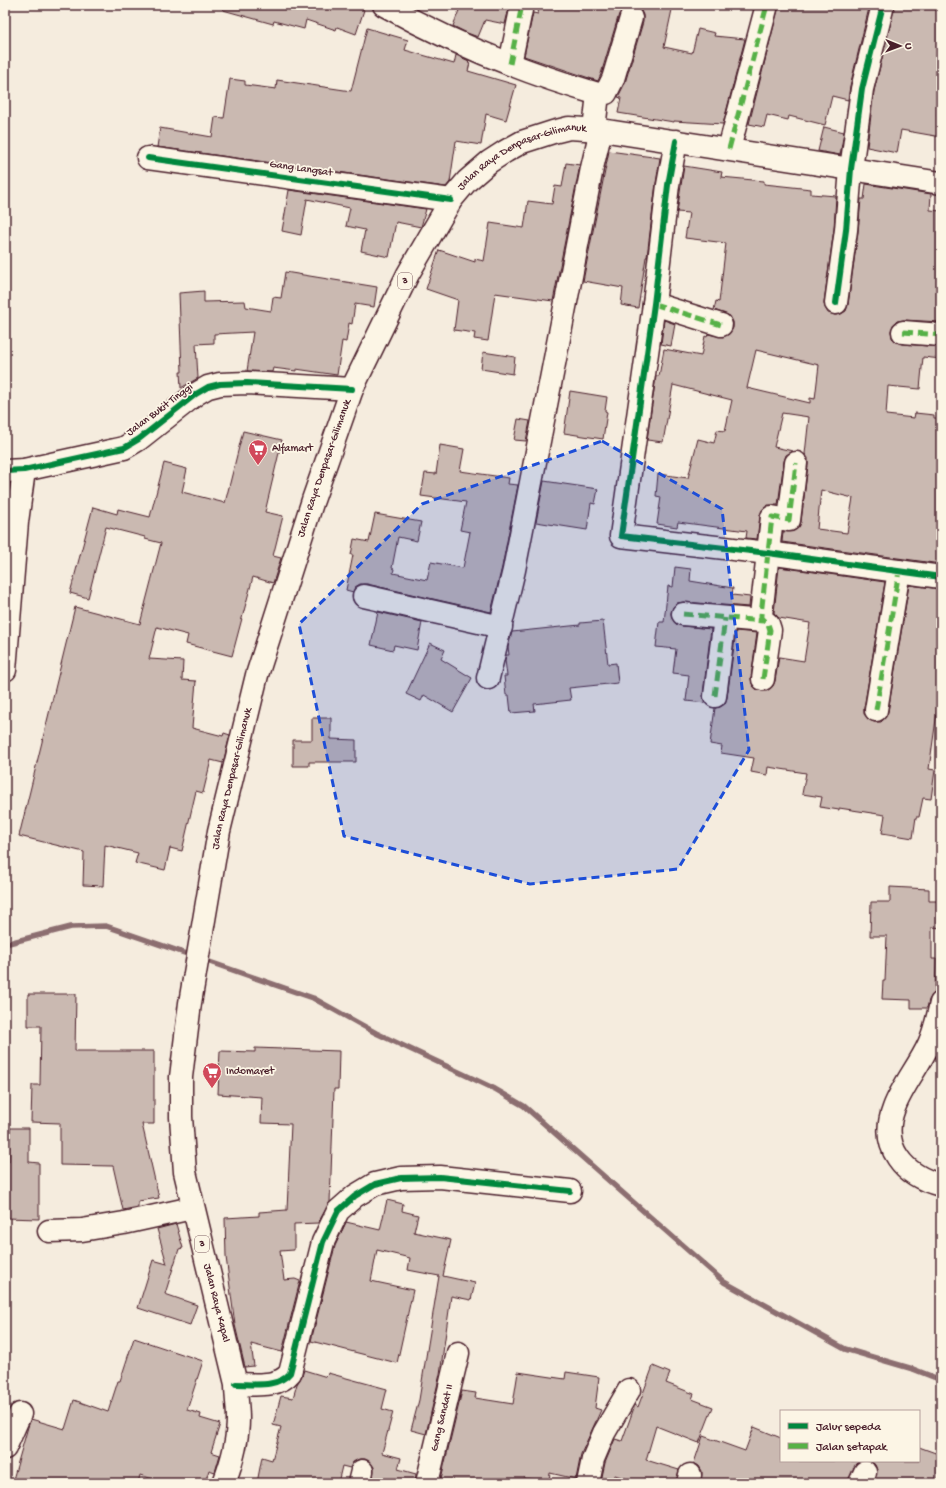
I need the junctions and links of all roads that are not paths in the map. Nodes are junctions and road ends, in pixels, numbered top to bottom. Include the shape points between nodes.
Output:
1 (384, 5) edge
2 (522, 5) edge
3 (767, 5) edge
4 (883, 5) edge
5 (631, 18) dead end
6 (510, 64) junction
7 (598, 94) junction
8 (597, 129) junction
9 (676, 141) junction
10 (728, 149) junction
11 (148, 158) dead end
12 (851, 169) junction
13 (941, 183) edge
14 (451, 200) junction
15 (836, 303) dead end
16 (654, 304) junction
17 (721, 325) dead end
18 (903, 332) dead end
19 (941, 335) edge
20 (352, 389) junction
21 (796, 463) dead end
22 (14, 471) edge
23 (768, 553) junction
24 (899, 572) junction
25 (941, 577) edge
26 (364, 596) dead end
27 (683, 614) dead end
28 (725, 618) junction
29 (763, 621) junction
30 (501, 627) junction
31 (5, 670) edge
32 (488, 678) dead end
33 (763, 679) dead end
34 (715, 696) dead end
35 (876, 710) dead end
36 (190, 1003) joint
37 (941, 1003) edge
38 (941, 1186) edge
39 (570, 1191) dead end
40 (192, 1208) junction
41 (49, 1230) dead end
42 (458, 1353) dead end
43 (236, 1384) junction
44 (629, 1390) dead end
45 (20, 1414) dead end
46 (5, 1448) edge
47 (224, 1483) edge
48 (427, 1483) edge
49 (588, 1483) edge

1 - 6 main road via 456,42
2 - 6 main road
3 - 10 main road
4 - 12 main road via 862,89
5 - 7 main road via 613,79 606,92
6 - 7 main road via 550,80
7 - 8 main road
8 - 9 main road, Jalan Raya Denpasar-Gilimanuk / 3
8 - 14 main road, Jalan Raya Denpasar-Gilimanuk / 3 via 569,128 517,145 489,162 467,181
8 - 30 main road via 592,168
9 - 10 main road, Jalan Raya Denpasar-Gilimanuk / 3
9 - 16 main road via 668,185
10 - 12 main road, Jalan Raya Denpasar-Gilimanuk / 3
11 - 14 main road, Gang Langsat
12 - 13 main road, Jalan Raya Denpasar-Gilimanuk / 3
12 - 15 main road
14 - 20 main road, Jalan Raya Denpasar-Gilimanuk / 3 via 408,274
16 - 17 main road
16 - 23 main road via 621,536
18 - 19 main road
20 - 22 main road, Jalan Bukit Tinggi via 248,383 220,384 196,394 132,444 110,452
20 - 36 main road, Jalan Raya Denpasar-Gilimanuk / 3 via 313,500 257,675 219,831
21 - 23 main road via 789,520 772,517
22 - 31 main road via 17,522
23 - 24 main road
23 - 29 main road via 761,607
24 - 25 main road
24 - 35 main road
26 - 30 main road
27 - 28 main road
28 - 29 main road
28 - 34 main road
29 - 33 main road via 768,624 770,630
30 - 32 main road
36 - 40 main road, Jalan Raya Kapal / 3 via 181,1078 181,1117 185,1172
37 - 38 main road via 929,1044 894,1106 890,1119 892,1145 898,1159 909,1172
39 - 43 main road via 440,1177 401,1178 375,1184 355,1196 338,1212 323,1242 290,1373 281,1381 273,1383
40 - 41 main road via 82,1230
40 - 43 main road, Jalan Raya Kapal / 3
42 - 48 main road, Gang Sandat II
43 - 47 main road, Jalan Raya Kapal / 3 via 236,1441
44 - 49 main road via 604,1433 593,1459
45 - 46 main road

